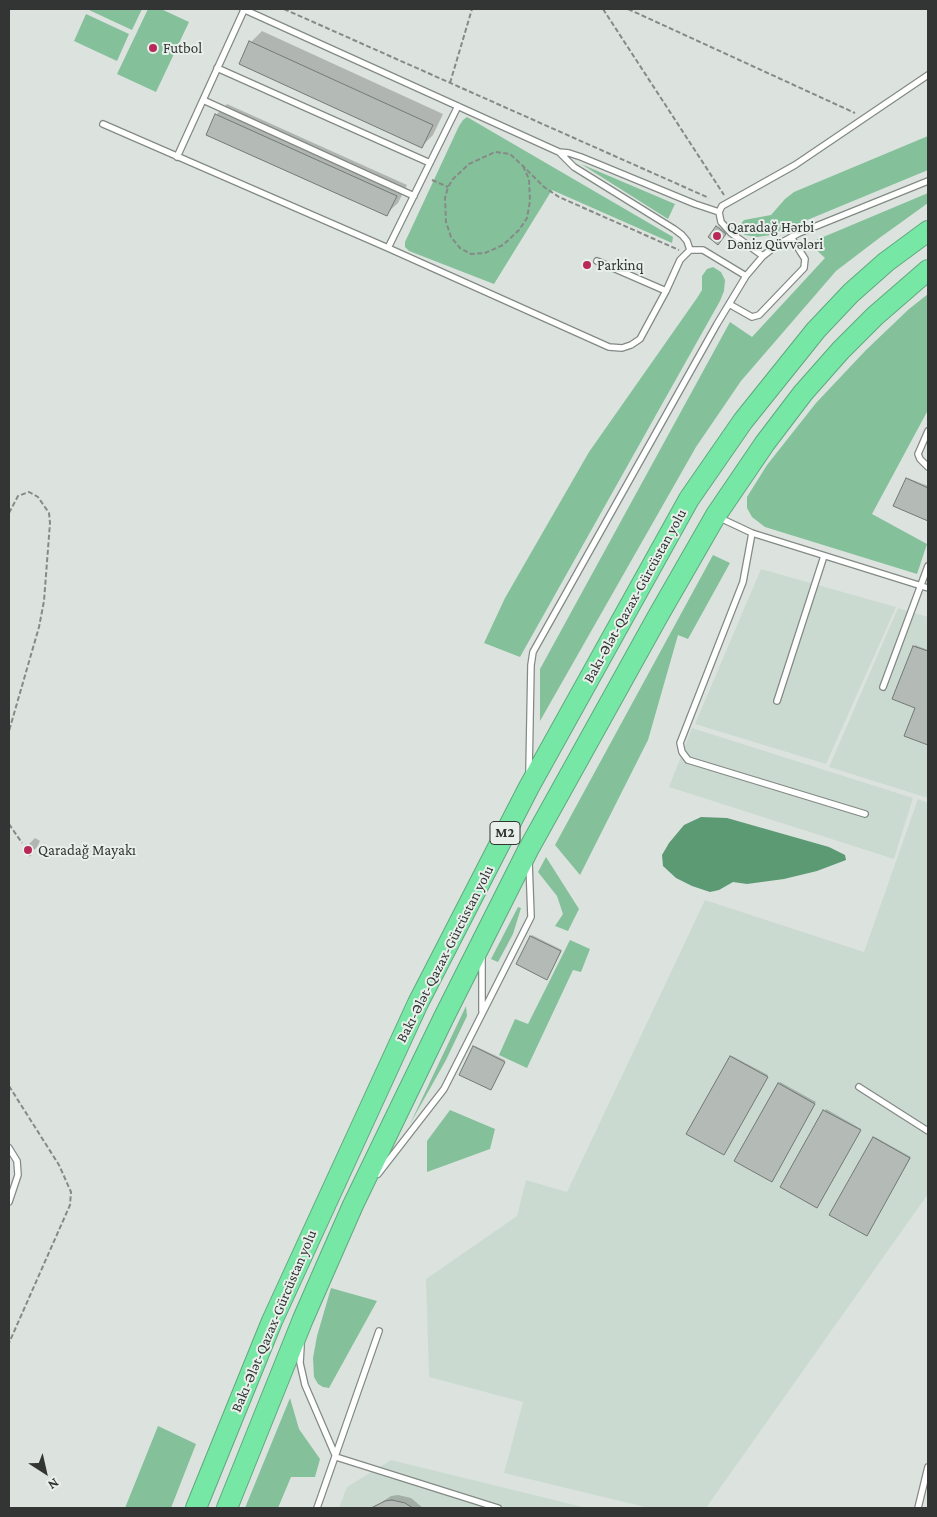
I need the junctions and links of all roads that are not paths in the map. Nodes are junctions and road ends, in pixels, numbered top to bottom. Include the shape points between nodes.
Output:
1 (244, 9) edge
2 (218, 68) junction
3 (928, 74) edge
4 (203, 100) junction
5 (458, 106) junction
6 (103, 124) dead end
7 (559, 152) junction
8 (177, 157) junction
9 (430, 163) junction
10 (928, 181) edge
11 (414, 196) junction
12 (721, 209) junction
13 (928, 231) edge
14 (791, 237) junction
15 (388, 248) junction
16 (688, 251) junction
17 (763, 256) junction
18 (596, 260) dead end
19 (928, 270) edge
20 (746, 276) junction
21 (666, 291) junction
22 (729, 304) junction
23 (928, 431) edge
24 (928, 468) edge
25 (716, 515) junction
26 (752, 533) junction
27 (824, 556) junction
28 (928, 566) edge
29 (922, 585) junction
30 (928, 588) edge
31 (883, 688) dead end
32 (777, 701) dead end
33 (529, 787) junction
34 (865, 814) dead end
35 (528, 850) junction
36 (482, 939) junction
37 (482, 1013) junction
38 (859, 1087) dead end
39 (928, 1131) edge
40 (9, 1148) edge
41 (9, 1202) edge
42 (353, 1205) junction
43 (303, 1319) junction
44 (379, 1331) dead end
45 (336, 1457) junction
46 (928, 1467) edge
47 (196, 1508) edge
48 (227, 1508) edge
49 (317, 1508) edge
50 (498, 1508) edge
51 (918, 1508) edge

1 - 2 lane
1 - 5 lane
2 - 4 lane
2 - 9 lane
3 - 12 lane via 795,165
4 - 8 lane
4 - 11 lane
5 - 7 lane
5 - 9 lane
6 - 8 lane
7 - 12 lane via 581,157 695,204
7 - 16 lane via 574,167 682,235
8 - 15 lane
9 - 11 lane
10 - 14 lane
11 - 15 lane
12 - 17 lane via 721,222 725,227
13 - 33 highway, Bakı-Ələt-Qazax-Gürcüstan yolu / M2 via 851,293 780,373 728,442 689,500
14 - 17 lane
14 - 22 lane via 805,259 804,268 759,315 752,317
15 - 21 lane via 609,347 631,346 640,339
16 - 20 lane via 703,250
16 - 21 lane via 680,260
17 - 20 lane
18 - 21 lane
19 - 25 highway, Bakı-Ələt-Qazax-Gürcüstan yolu / M2 via 875,316 803,393
20 - 22 lane
22 - 33 lane via 534,652
23 - 24 lane via 918,454
25 - 26 lane
25 - 35 highway, Bakı-Ələt-Qazax-Gürcüstan yolu / M2
26 - 27 lane
26 - 34 lane via 743,582 680,743 682,752 688,760
27 - 29 lane
27 - 32 lane
28 - 29 lane
29 - 30 lane
29 - 31 lane
33 - 47 highway, Bakı-Ələt-Qazax-Gürcüstan yolu / M2 via 418,1003 338,1175 272,1322
35 - 36 highway, Bakı-Ələt-Qazax-Gürcüstan yolu / M2
35 - 37 lane via 531,917
36 - 37 lane
36 - 42 highway, Bakı-Ələt-Qazax-Gürcüstan yolu / M2
37 - 42 lane via 438,1098
38 - 39 lane
40 - 41 lane via 17,1161 18,1175
42 - 43 highway, Bakı-Ələt-Qazax-Gürcüstan yolu / M2
43 - 45 lane via 300,1363 305,1385
43 - 48 highway, Bakı-Ələt-Qazax-Gürcüstan yolu / M2
44 - 45 lane
45 - 49 lane
45 - 50 lane
46 - 51 lane

